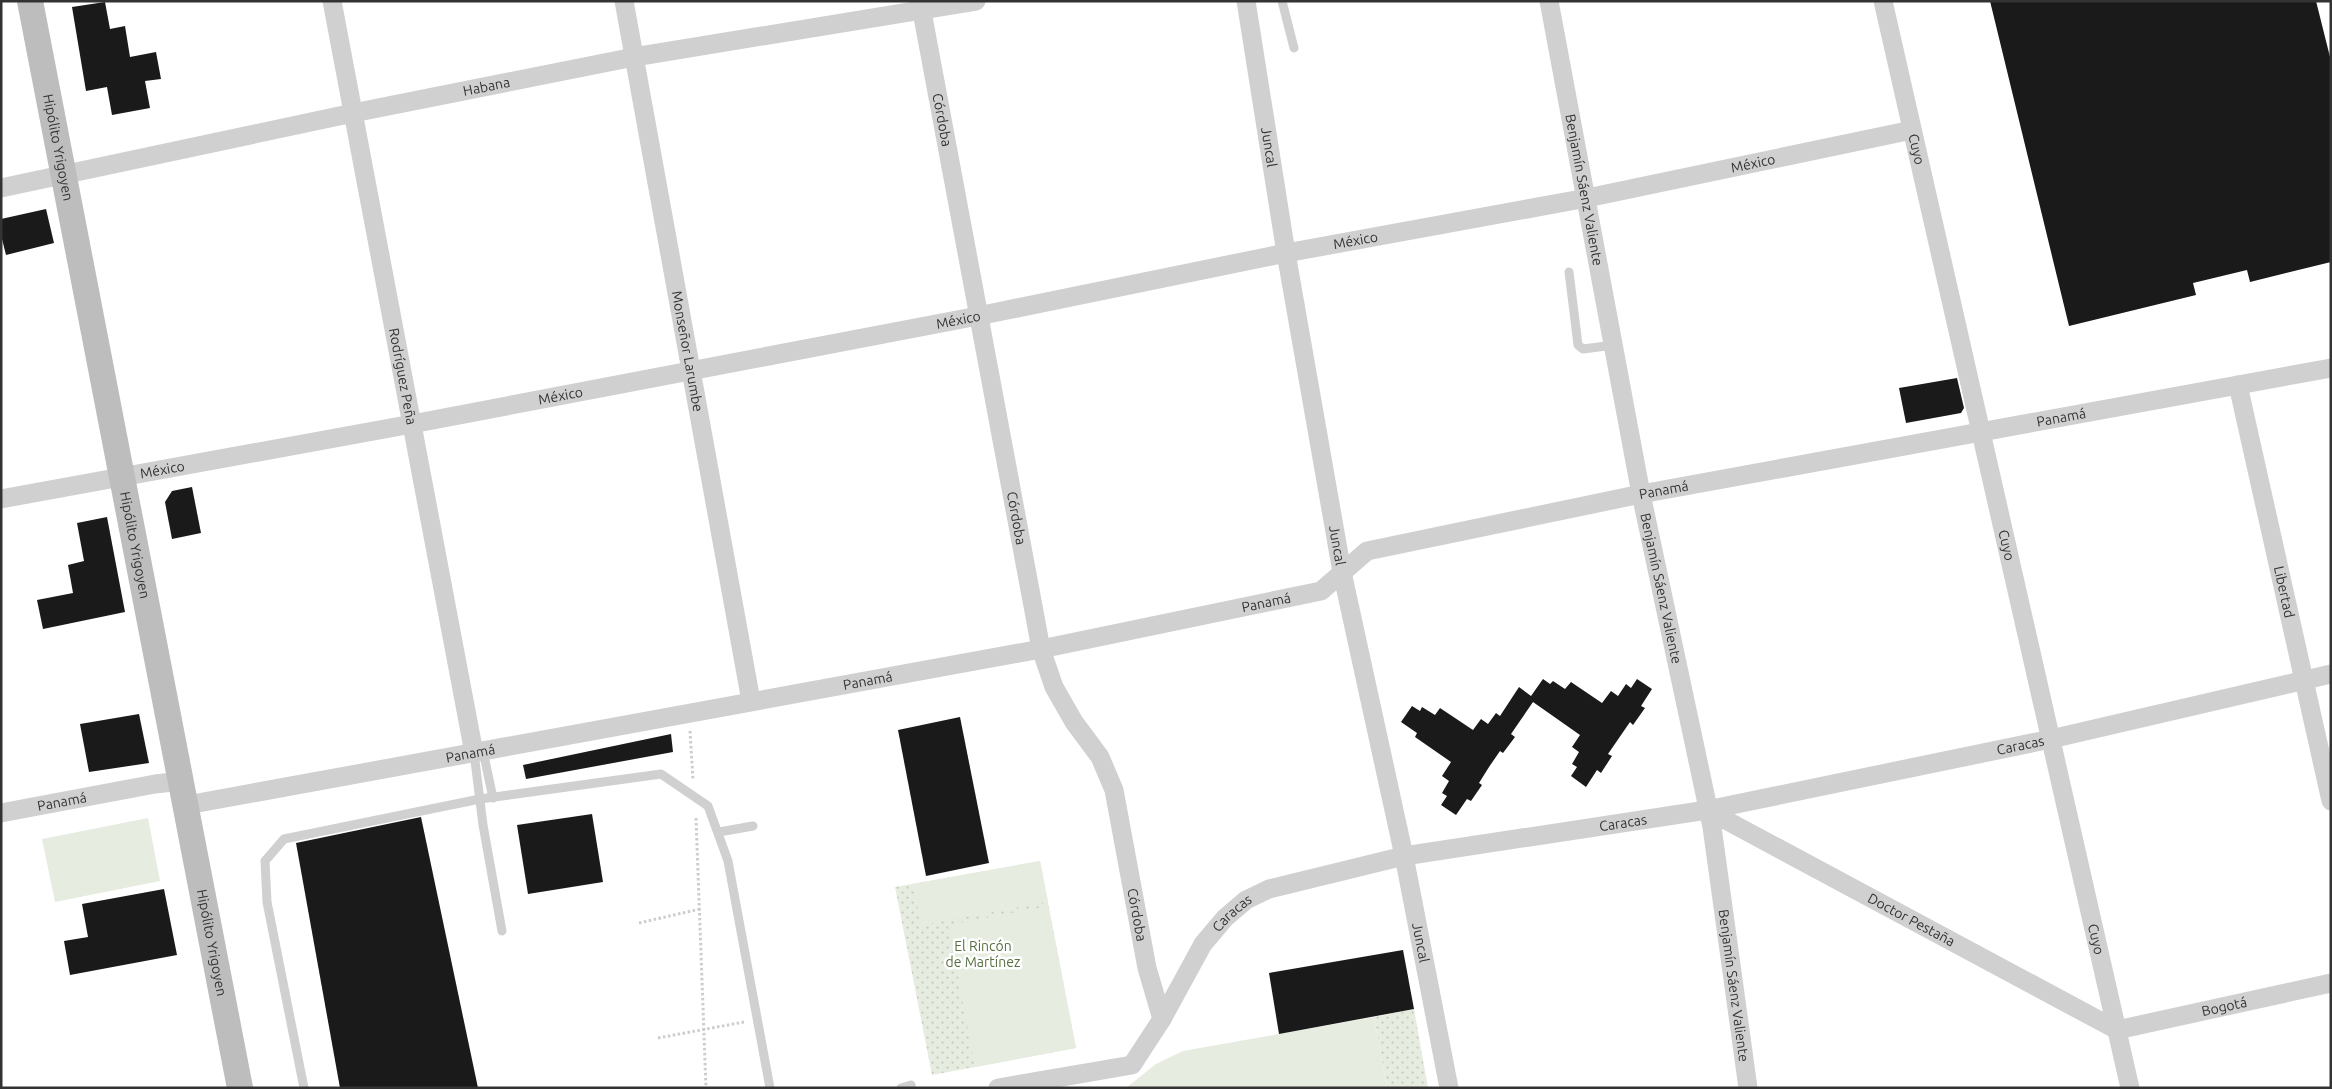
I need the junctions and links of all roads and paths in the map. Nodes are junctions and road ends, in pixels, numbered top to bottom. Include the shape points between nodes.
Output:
1 (30, 1) edge
2 (332, 1) edge
3 (624, 1) edge
4 (976, 1) edge
5 (1246, 1) edge
6 (1282, 1) edge
7 (1549, 1) edge
8 (1883, 1) edge
9 (921, 6) edge
10 (1294, 48) dead end
11 (634, 57) junction
12 (354, 113) junction
13 (1912, 130) junction
14 (64, 176) junction
15 (1, 188) edge
16 (1587, 198) junction
17 (1286, 253) junction
18 (1569, 272) dead end
19 (978, 316) junction
20 (1614, 345) junction
21 (2331, 368) edge
22 (691, 371) junction
23 (2238, 385) junction
24 (412, 424) junction
25 (1980, 432) junction
26 (123, 475) junction
27 (1641, 494) junction
28 (1, 499) edge
29 (1342, 572) junction
30 (1041, 650) junction
31 (2331, 674) edge
32 (2304, 681) junction
33 (752, 701) junction
34 (689, 713) junction
35 (2051, 739) junction
36 (478, 752) junction
37 (185, 793) junction
38 (694, 796) junction
39 (493, 798) junction
40 (480, 799) junction
41 (2331, 801) edge
42 (1707, 810) junction
43 (1, 813) edge
44 (753, 826) dead end
45 (718, 832) junction
46 (1404, 856) junction
47 (700, 909) junction
48 (639, 922) dead end
49 (502, 931) dead end
50 (2331, 983) edge
51 (757, 1019) junction
52 (1162, 1019) junction
53 (704, 1029) junction
54 (2117, 1030) junction
55 (658, 1038) dead end
56 (240, 1088) edge
57 (304, 1088) edge
58 (706, 1088) edge
59 (770, 1088) edge
60 (900, 1088) edge
61 (911, 1088) edge
62 (998, 1088) edge
63 (1449, 1088) edge
64 (1748, 1088) edge
65 (2130, 1088) edge

1 - 14 street, Hipólito Yrigoyen
2 - 12 street, Rodríguez Peña
3 - 11 street, Monseñor Larumbe
4 - 9 street, Habana
5 - 17 street, Juncal
6 - 10 lane
7 - 16 street, Benjamín Sáenz Valiente
8 - 13 street, Cuyo
9 - 11 street, Habana
9 - 19 street, Córdoba
11 - 12 street, Habana
11 - 22 street, Monseñor Larumbe
12 - 14 street, Habana
12 - 24 street, Rodríguez Peña
13 - 16 street, México
13 - 25 street, Cuyo
14 - 15 street, Habana
14 - 26 street, Hipólito Yrigoyen
16 - 17 street, México
16 - 20 street, Benjamín Sáenz Valiente
17 - 19 street, México
17 - 29 street, Juncal
18 - 20 lane via 1578,345 1583,349
19 - 22 street, México
19 - 30 street, Córdoba
20 - 27 street, Benjamín Sáenz Valiente
21 - 23 street, Panamá
22 - 24 street, México
22 - 33 street, Monseñor Larumbe
23 - 25 street, Panamá
23 - 32 street, Libertad
24 - 26 street, México
24 - 36 street, Rodríguez Peña
25 - 27 street, Panamá
25 - 35 street, Cuyo
26 - 28 street, México
26 - 37 street, Hipólito Yrigoyen
27 - 29 street, Panamá via 1367,551
27 - 42 street, Benjamín Sáenz Valiente
29 - 30 street, Panamá via 1321,591
29 - 46 street, Juncal
30 - 33 street, Panamá
30 - 52 street, Córdoba via 1054,687 1074,722 1100,757 1114,790 1147,968
31 - 32 street, Caracas
32 - 35 street, Caracas
32 - 41 street, Libertad
33 - 34 street, Panamá
34 - 36 street, Panamá
34 - 38 path
35 - 42 street, Caracas
35 - 54 street, Cuyo
36 - 37 street, Panamá
36 - 39 lane
36 - 40 lane
37 - 43 street, Panamá
37 - 56 street, Hipólito Yrigoyen
38 - 39 lane via 662,774
38 - 45 lane via 708,806
38 - 47 path
39 - 40 lane
40 - 49 lane
40 - 57 lane via 284,839 265,861 267,902
42 - 46 street, Caracas
42 - 54 street, Doctor Pestaña
42 - 64 street, Benjamín Sáenz Valiente
44 - 45 lane
45 - 51 lane via 728,861
46 - 52 street, Caracas via 1269,889 1246,900 1203,944
46 - 63 street, Juncal
47 - 48 path
47 - 53 path
50 - 54 street, Bogotá
51 - 53 path
51 - 59 lane
52 - 62 street, Caracas via 1132,1065
53 - 55 path
53 - 58 path
54 - 65 street, Cuyo
60 - 61 lane via 911,1085

